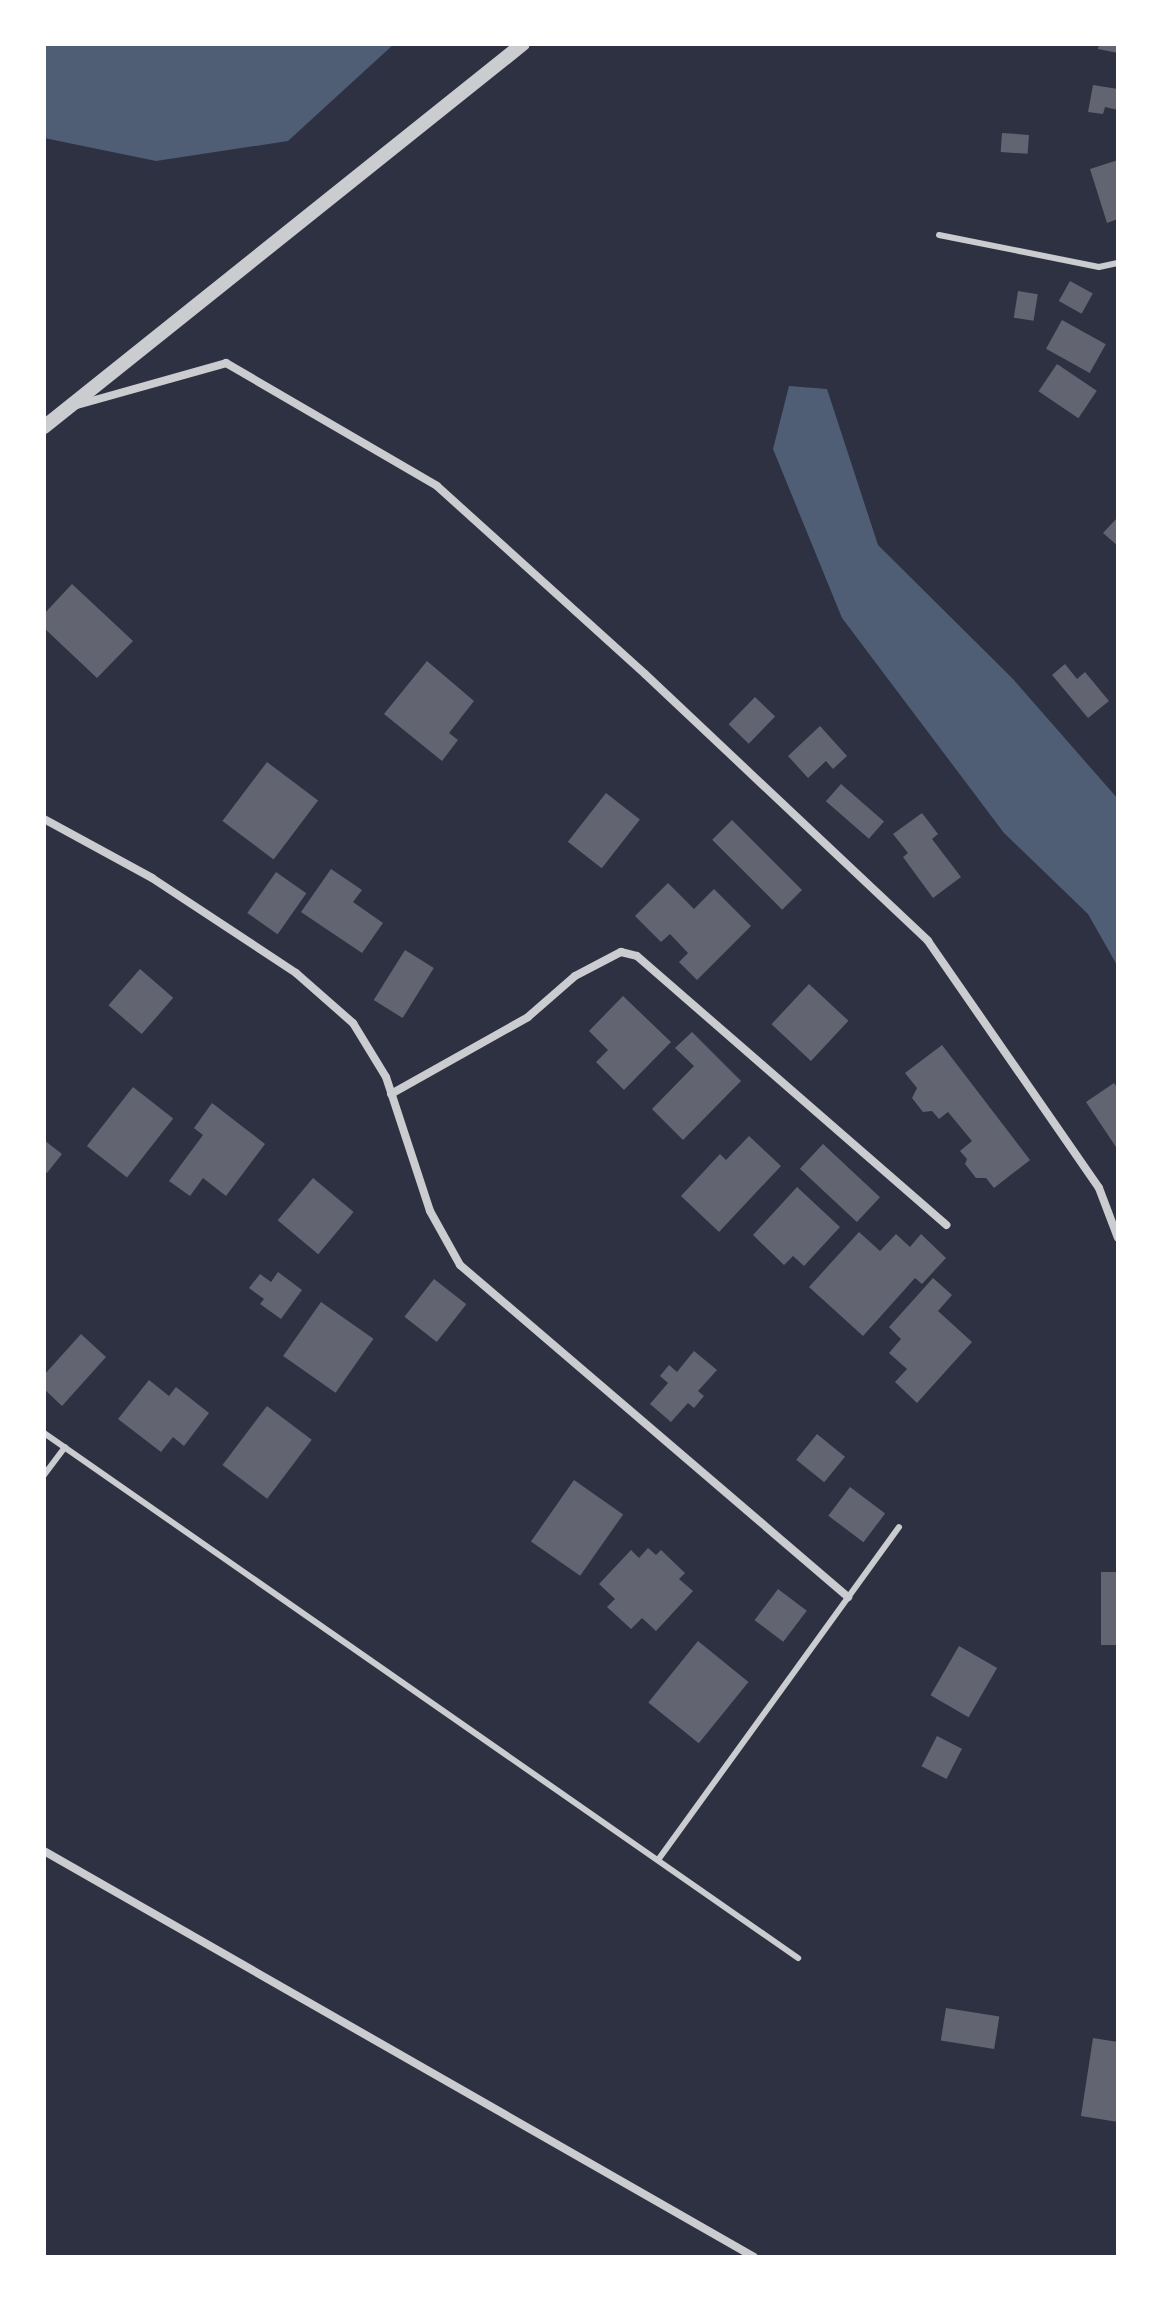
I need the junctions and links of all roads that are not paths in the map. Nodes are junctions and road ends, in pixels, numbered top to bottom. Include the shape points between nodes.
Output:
1 (523, 44) edge
2 (939, 235) dead end
3 (1118, 263) edge
4 (69, 407) junction
5 (44, 427) edge
6 (44, 819) edge
7 (391, 1094) junction
8 (946, 1225) dead end
9 (1118, 1238) edge
10 (44, 1433) edge
11 (65, 1447) junction
12 (44, 1475) edge
13 (899, 1527) dead end
14 (848, 1597) junction
15 (44, 1851) edge
16 (658, 1860) junction
17 (798, 1958) dead end
18 (754, 2257) edge

1 - 4 street
2 - 3 lane via 1099,267
4 - 5 street
4 - 9 street via 226,363 437,486 928,941 1099,1188
6 - 7 street via 152,878 296,973 353,1023
7 - 8 street via 528,1017 575,976 621,952 637,956
7 - 14 street via 430,1211 460,1265
10 - 11 lane
11 - 12 lane
11 - 16 lane
13 - 14 lane
14 - 16 lane
15 - 18 street
16 - 17 lane

